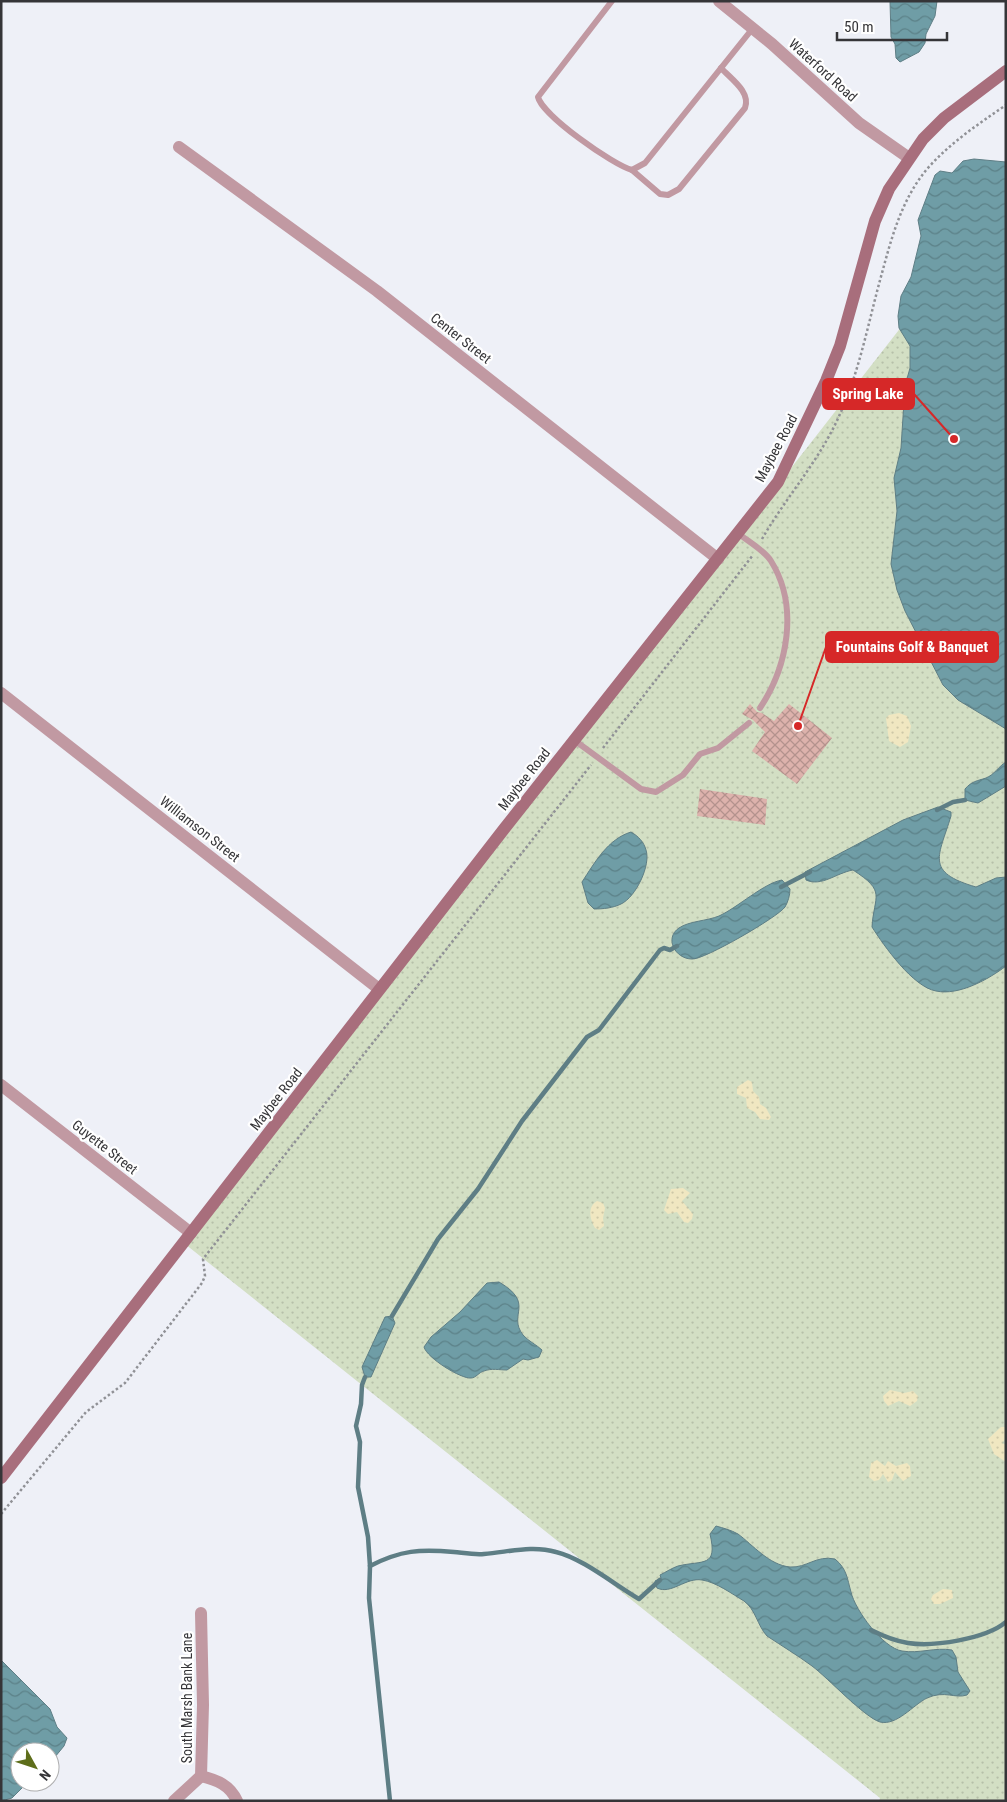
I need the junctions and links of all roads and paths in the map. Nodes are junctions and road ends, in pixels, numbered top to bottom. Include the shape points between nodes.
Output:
1 (612, 1) edge
2 (718, 1) edge
3 (753, 28) junction
4 (721, 68) junction
5 (1006, 71) edge
6 (179, 147) dead end
7 (909, 158) junction
8 (632, 170) junction
9 (739, 534) junction
10 (718, 559) junction
11 (1, 693) edge
12 (760, 708) dead end
13 (749, 723) dead end
14 (574, 740) junction
15 (380, 990) junction
16 (1, 1085) edge
17 (191, 1233) junction
18 (3, 1471) edge
19 (201, 1612) dead end
20 (201, 1776) junction
21 (174, 1801) edge
22 (238, 1801) edge

1 - 8 lane via 538,97 544,108 597,152 622,168
2 - 3 street, Waterford Road
3 - 4 lane
3 - 7 street, Waterford Road via 859,123
4 - 8 lane via 645,163
4 - 8 lane via 744,92 745,108 679,189 668,195 660,194
5 - 7 main road, Maybee Road via 944,118
6 - 10 street, Center Street via 377,291
7 - 9 main road, Maybee Road via 889,189 875,221 840,346 820,395 778,482
9 - 10 main road, Maybee Road
9 - 12 lane via 770,560 780,578 786,606 788,623 779,672
10 - 14 main road, Maybee Road
11 - 15 street, Williamson Street
13 - 14 lane via 718,748 700,754 683,775 656,792 641,789
14 - 15 main road, Maybee Road
15 - 17 main road, Maybee Road
16 - 17 street, Guyette Street
17 - 18 main road, Maybee Road
19 - 20 street, South Marsh Bank Lane
20 - 21 street, South Marsh Bank Lane
20 - 22 street via 218,1780

